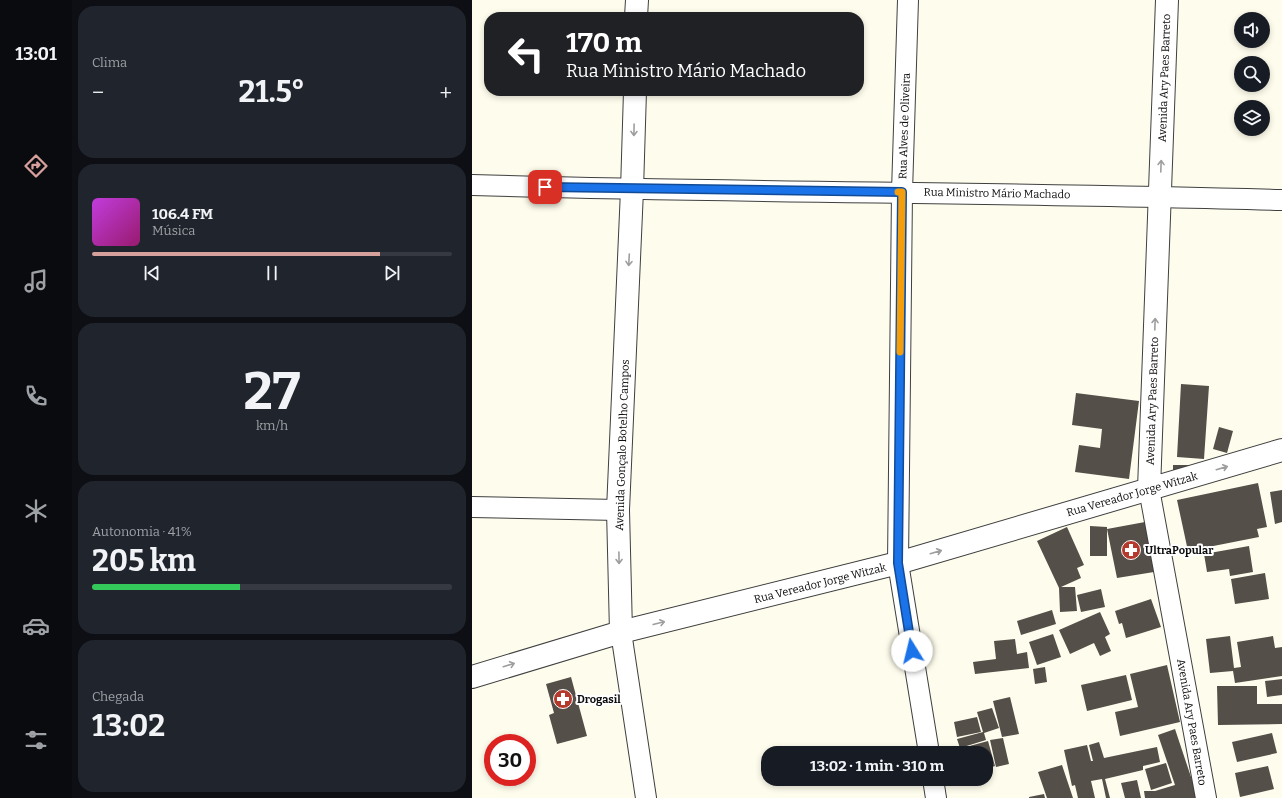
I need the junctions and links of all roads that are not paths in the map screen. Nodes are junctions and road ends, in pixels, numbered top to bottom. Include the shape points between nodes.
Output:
1 (637, 0) edge
2 (908, 0) edge
3 (1167, 0) edge
4 (636, 12) edge
5 (635, 96) edge
6 (472, 185) edge
7 (632, 190) junction
8 (902, 192) junction
9 (1160, 196) junction
10 (1282, 200) edge
11 (1282, 450) edge
12 (1149, 489) junction
13 (472, 507) edge
14 (618, 510) junction
15 (898, 563) junction
16 (621, 632) junction
17 (472, 676) edge
18 (928, 746) edge
19 (934, 786) edge
20 (646, 798) edge
21 (936, 798) edge
22 (1206, 798) edge

1 - 4 street
2 - 8 street, Rua Alves de Oliveira
9 -> 3 street, Avenida Ary Paes Barreto
5 -> 7 street, Avenida Gonçalo Botelho Campos
6 - 7 street, Rua Ministro Mário Machado
7 - 8 street, Rua Ministro Mário Machado
7 -> 14 street, Avenida Gonçalo Botelho Campos
8 - 9 street, Rua Ministro Mário Machado
8 - 15 street, Rua Alves de Oliveira
9 - 10 street, Rua Ministro Mário Machado
12 -> 9 street, Avenida Ary Paes Barreto
12 -> 11 street, Rua Vereador Jorge Witzak
15 -> 12 street, Rua Vereador Jorge Witzak
12 - 22 street, Avenida Ary Paes Barreto
13 - 14 street
14 -> 16 street, Avenida Gonçalo Botelho Campos
16 -> 15 street, Rua Vereador Jorge Witzak
15 - 18 street, Rua Alves de Oliveira
17 -> 16 street, Rua Vereador Jorge Witzak
16 - 20 street, Avenida Gonçalo Botelho Campos
19 - 21 street

